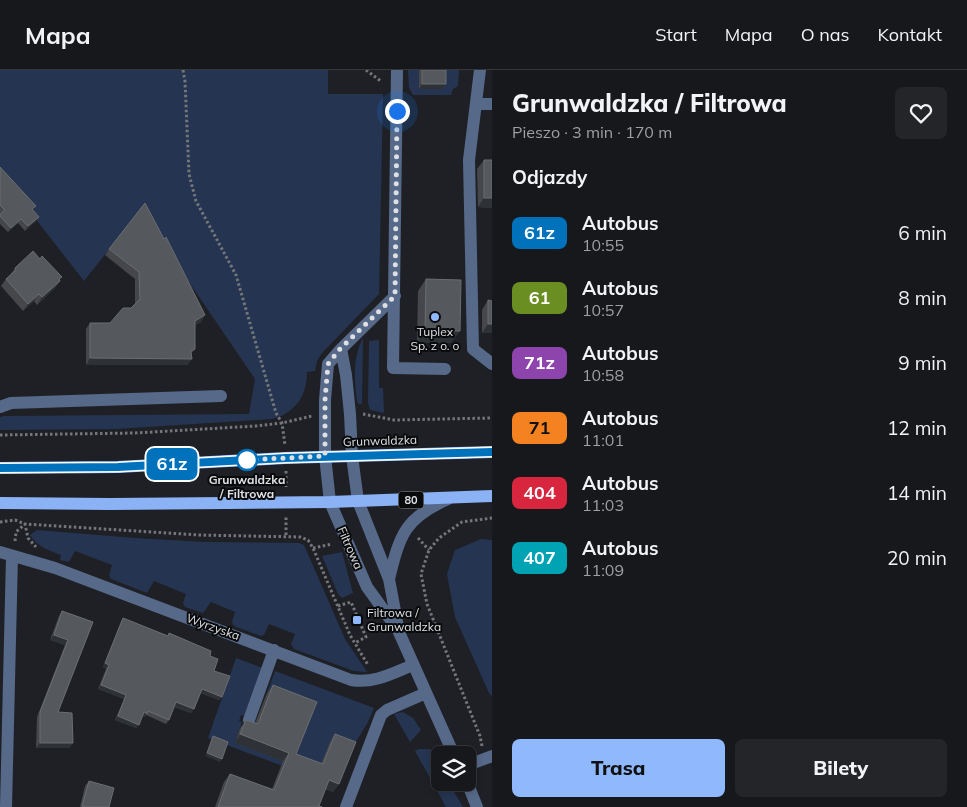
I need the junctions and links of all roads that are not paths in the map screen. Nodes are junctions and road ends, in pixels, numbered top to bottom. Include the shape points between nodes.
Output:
1 (397, 70) edge
2 (480, 70) edge
3 (476, 104) junction
4 (492, 104) edge
5 (395, 296) junction
6 (340, 349) junction
7 (492, 364) edge
8 (444, 369) dead end
9 (221, 396) dead end
10 (0, 407) edge
11 (492, 452) edge
12 (325, 456) junction
13 (352, 456) junction
14 (0, 468) edge
15 (492, 496) edge
16 (448, 499) junction
17 (358, 501) junction
18 (330, 502) junction
19 (0, 503) edge
20 (6, 554) edge
21 (389, 579) junction
22 (398, 630) junction
23 (274, 650) junction
24 (413, 665) junction
25 (426, 693) junction
26 (249, 720) edge
27 (450, 746) edge
28 (492, 756) edge
29 (476, 762) edge
30 (470, 791) edge
31 (6, 807) edge
32 (346, 807) edge
33 (477, 807) edge

1 - 5 street
2 - 3 street
3 - 4 street
3 - 7 street via 469,160 473,349
5 - 6 street, Filtrowa
5 - 8 street via 393,368
6 - 12 street, Filtrowa via 326,372
6 - 13 street, Filtrowa via 347,384
9 - 10 street via 11,403
11 - 13 main road, Grunwaldzka
12 - 13 main road, Grunwaldzka
12 - 14 main road, Grunwaldzka via 118,467
12 - 18 street, Filtrowa
13 - 17 street, Filtrowa
15 - 16 main road, 80
16 - 17 main road, 80
16 - 21 street via 424,511 409,524 396,550
17 - 18 main road, 80
17 - 21 street, Filtrowa
18 - 19 main road, 80
18 - 22 street, Filtrowa via 367,587
20 - 23 street, Wyrzyska via 55,568
20 - 31 street
21 - 22 street, Filtrowa
22 - 24 street, Filtrowa
23 - 24 street, Wyrzyska via 364,682
23 - 26 street
24 - 25 street, Filtrowa
25 - 27 street, Filtrowa
25 - 32 street via 381,715
28 - 29 street
30 - 33 street

